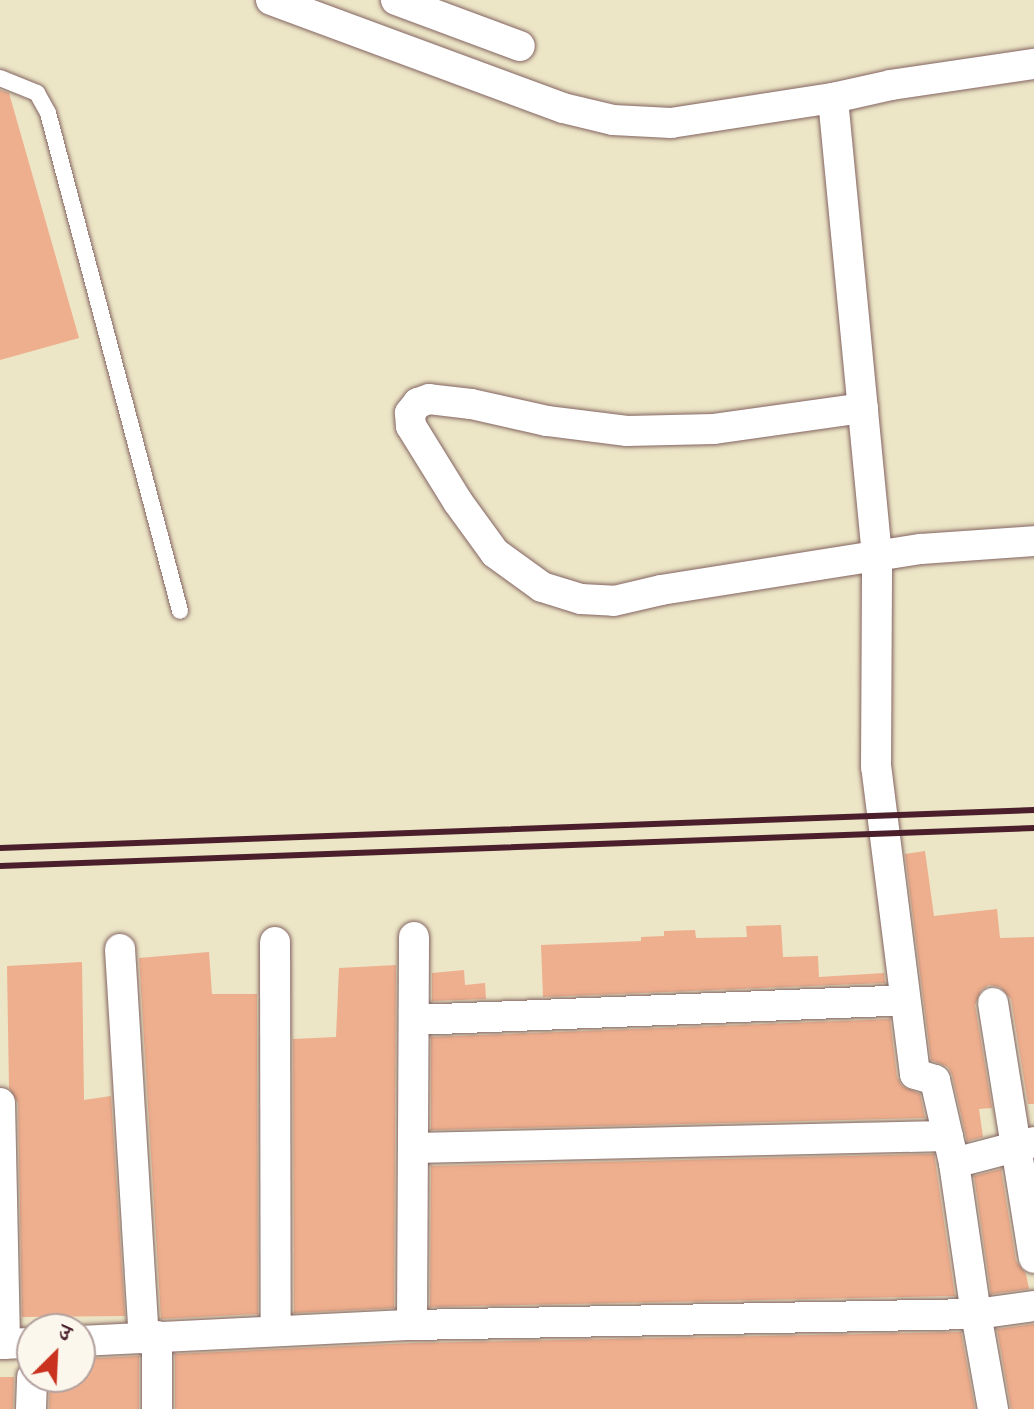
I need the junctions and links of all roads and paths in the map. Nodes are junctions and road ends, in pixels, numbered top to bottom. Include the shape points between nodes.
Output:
1 (271, 0) edge
2 (396, 0) edge
3 (520, 46) dead end
4 (1034, 64) edge
5 (0, 78) edge
6 (833, 98) junction
7 (863, 408) junction
8 (1034, 541) edge
9 (877, 556) junction
10 (180, 611) dead end
11 (414, 937) dead end
12 (275, 942) dead end
13 (120, 949) dead end
14 (905, 1000) junction
15 (993, 1003) dead end
16 (415, 1020) junction
17 (0, 1103) edge
18 (1024, 1144) edge
19 (414, 1148) junction
20 (951, 1150) junction
21 (1034, 1258) edge
22 (1034, 1306) edge
23 (976, 1314) junction
24 (412, 1325) junction
25 (276, 1331) junction
26 (151, 1337) junction
27 (96, 1340) edge
28 (12, 1344) edge
29 (157, 1409) edge
30 (993, 1409) edge

1 - 6 street via 563,108 613,120 671,123
2 - 3 street
4 - 6 street
5 - 10 lane via 37,93 48,113
6 - 7 street
7 - 9 street
7 - 9 street via 714,429 627,431 429,399 410,413 411,426 495,553 542,587 581,599 614,601
8 - 9 street
9 - 14 street via 876,767
11 - 16 street
12 - 25 street
13 - 26 street
14 - 16 street
14 - 20 street via 915,1074 935,1080
15 - 18 street
16 - 19 street
17 - 28 street
18 - 20 street
18 - 21 street
19 - 20 street
19 - 24 street
20 - 23 street
22 - 23 street
23 - 24 street
23 - 30 street
24 - 25 street
25 - 26 street
26 - 27 street
26 - 29 street

